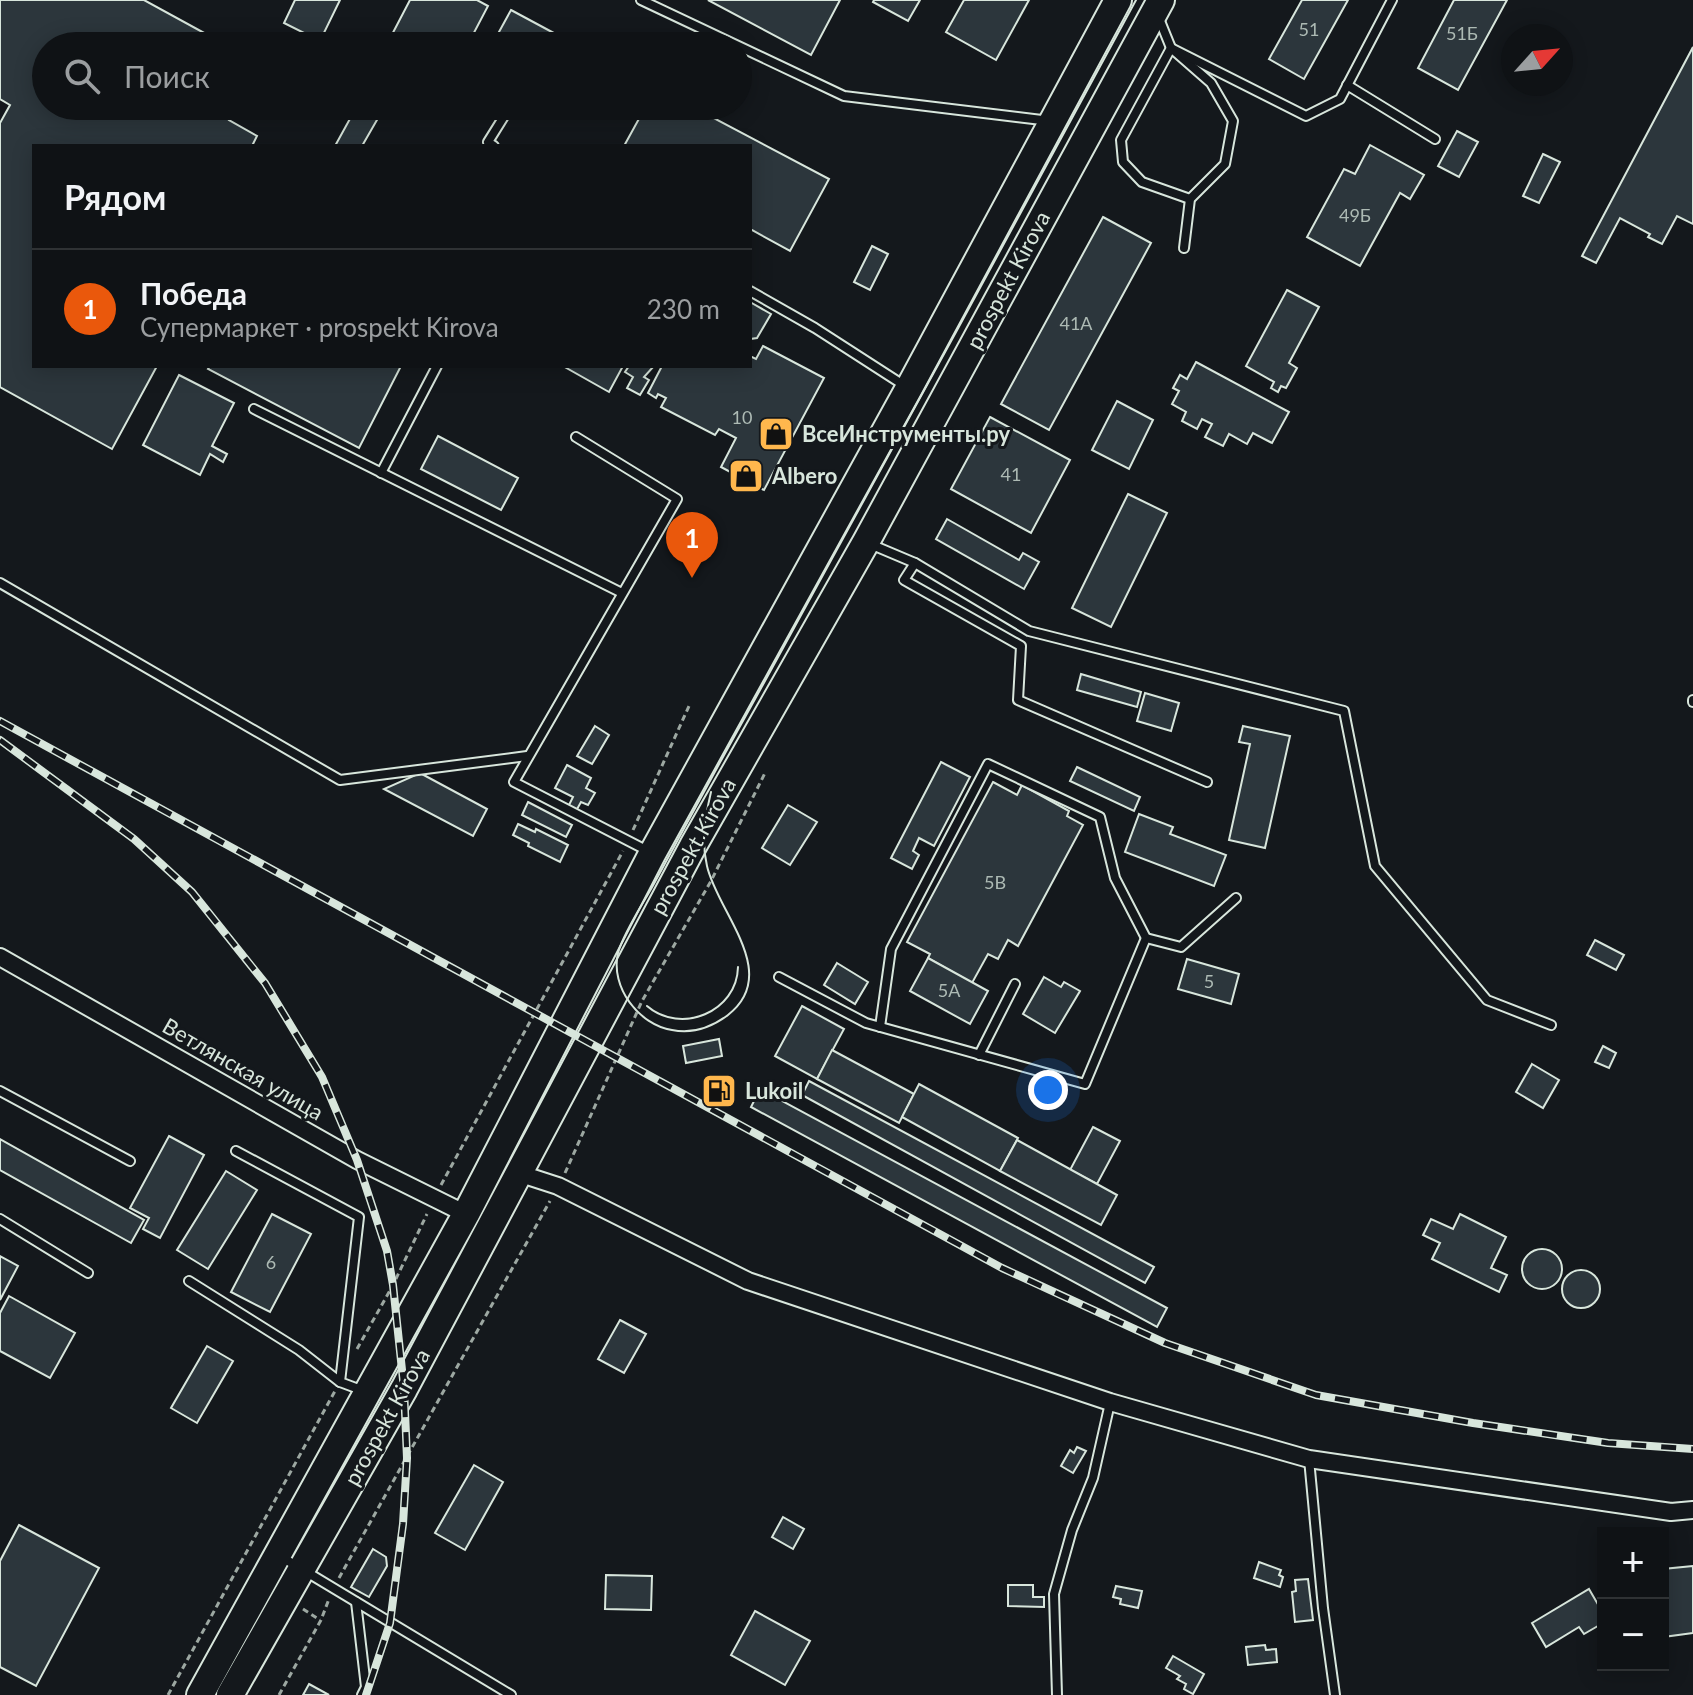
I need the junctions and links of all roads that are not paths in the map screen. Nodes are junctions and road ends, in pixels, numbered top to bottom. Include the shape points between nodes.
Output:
1 (641, 0) edge
2 (1118, 0) edge
3 (1392, 0) edge
4 (1153, 4) edge
5 (709, 32) edge
6 (1171, 48) junction
7 (752, 52) edge
8 (1347, 85) junction
9 (502, 120) edge
10 (1054, 122) junction
11 (1435, 139) dead end
12 (1084, 140) junction
13 (491, 144) edge
14 (1190, 199) junction
15 (1184, 248) dead end
16 (752, 292) edge
17 (436, 368) edge
18 (909, 388) junction
19 (254, 409) dead end
20 (576, 437) dead end
21 (381, 473) junction
22 (866, 542) junction
23 (915, 563) junction
24 (0, 583) edge
25 (622, 593) junction
26 (527, 756) junction
27 (1207, 782) dead end
28 (652, 854) junction
29 (1236, 898) dead end
30 (1146, 938) junction
31 (0, 957) edge
32 (779, 977) dead end
33 (1015, 984) dead end
34 (1551, 1025) dead end
35 (880, 1027) junction
36 (979, 1055) junction
37 (0, 1091) edge
38 (236, 1151) dead end
39 (130, 1161) dead end
40 (521, 1174) junction
41 (466, 1214) junction
42 (0, 1219) edge
43 (88, 1273) dead end
44 (189, 1281) dead end
45 (340, 1382) junction
46 (369, 1392) junction
47 (1110, 1402) junction
48 (1309, 1459) junction
49 (1693, 1510) edge
50 (290, 1562) junction
51 (356, 1602) junction
52 (200, 1695) edge
53 (230, 1695) edge
54 (362, 1695) edge
55 (511, 1695) edge
56 (1057, 1695) edge
57 (1335, 1695) edge

1 - 5 lane
2 - 10 main road, prospekt Kirova
3 - 8 lane
4 - 6 lane
4 - 12 main road, prospekt Kirova
6 - 8 lane via 1306,116 1340,99
6 - 14 lane via 1211,83 1233,121 1225,164
6 - 14 lane via 1121,140 1123,162 1142,182
7 - 10 lane via 844,96
8 - 11 lane
9 - 13 lane
10 - 12 main road
10 - 18 main road, prospekt Kirova
12 - 22 main road, prospekt Kirova
14 - 15 lane
16 - 18 lane
17 - 21 lane
18 - 28 main road, prospekt Kirova
19 - 21 lane
20 - 25 lane via 677,499
21 - 25 lane
22 - 23 lane
22 - 40 main road, prospekt Kirova via 685,860
23 - 27 lane via 904,580 1021,646 1018,700
23 - 34 lane via 1029,631 1344,711 1375,866 1487,1000
24 - 26 lane via 340,780
25 - 26 lane
26 - 28 lane via 514,782
28 - 41 main road, prospekt Kirova
29 - 30 lane via 1181,947
30 - 35 lane via 1115,878 1100,817 988,764 891,949
30 - 36 lane via 1085,1084
31 - 41 street, Ветлянская улица via 357,1160
32 - 35 lane
33 - 36 lane
35 - 36 lane
37 - 39 lane
38 - 45 lane via 359,1217
40 - 47 street via 558,1186 748,1281
40 - 50 main road, prospekt Kirova via 404,1389
41 - 46 main road, prospekt Kirova
42 - 43 lane
44 - 45 lane
45 - 46 lane
46 - 50 main road, prospekt Kirova
47 - 48 street
47 - 56 lane via 1093,1478 1054,1594
48 - 49 street via 1671,1512
48 - 57 lane
50 - 51 lane
50 - 52 main road, prospekt Kirova
50 - 53 main road, prospekt Kirova
51 - 54 lane via 366,1687
51 - 55 lane

